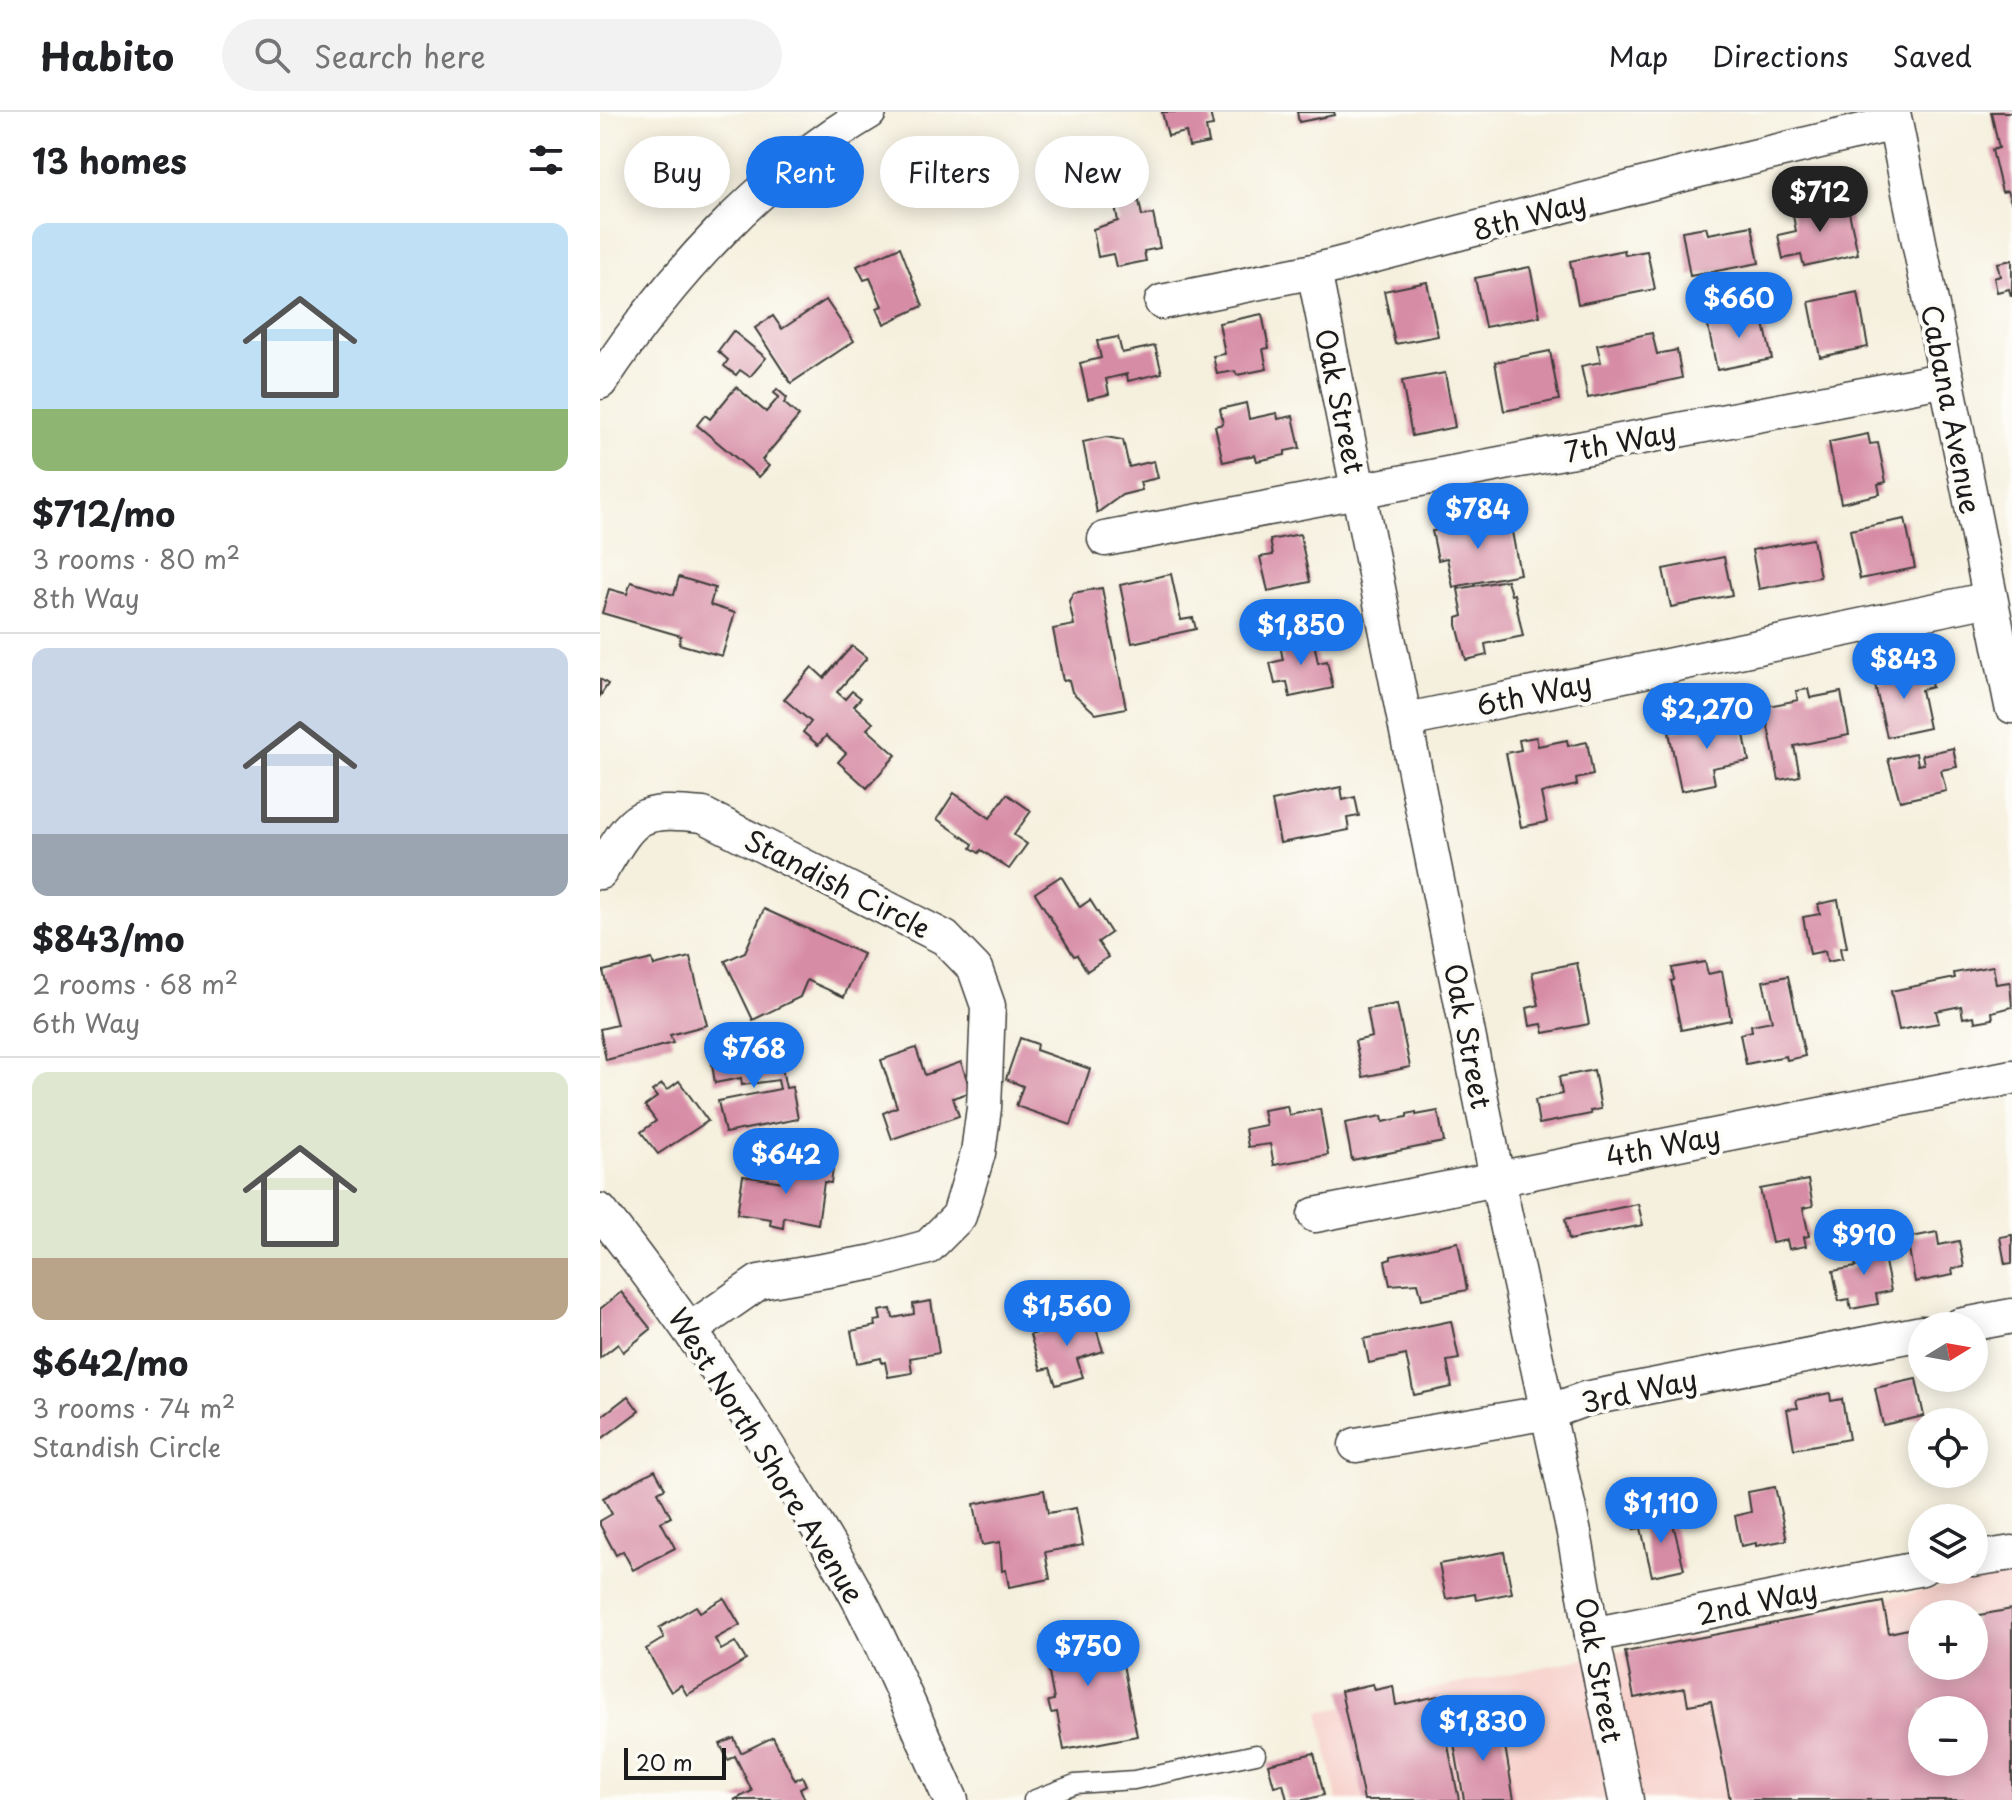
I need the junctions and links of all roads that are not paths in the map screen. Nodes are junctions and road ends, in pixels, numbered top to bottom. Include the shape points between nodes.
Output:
1 (869, 112) edge
2 (1894, 118) edge
3 (1314, 271) junction
4 (1162, 302) dead end
5 (1947, 379) junction
6 (600, 382) edge
7 (1360, 492) junction
8 (1105, 539) dead end
9 (1990, 599) junction
10 (2012, 706) edge
11 (1407, 720) junction
12 (600, 872) edge
13 (2012, 1077) edge
14 (1497, 1178) junction
15 (600, 1211) edge
16 (1315, 1215) dead end
17 (2012, 1316) edge
18 (1988, 1321) edge
19 (690, 1330) junction
20 (1908, 1336) edge
21 (1549, 1412) junction
22 (1356, 1445) dead end
23 (2012, 1553) edge
24 (1988, 1557) edge
25 (1908, 1571) edge
26 (1592, 1635) junction
27 (1256, 1754) dead end
28 (951, 1800) edge
29 (1033, 1800) edge
30 (1626, 1800) edge

1 - 6 street via 767,188 698,254
2 - 3 street, 8th Way
2 - 5 street, Cabana Avenue
3 - 4 street, 8th Way
3 - 7 street, Oak Street
5 - 7 street, 7th Way
5 - 9 street, Cabana Avenue
7 - 8 street, 7th Way
7 - 11 street, Oak Street
9 - 10 street, Cabana Avenue
9 - 11 street, 6th Way
11 - 14 street, Oak Street
12 - 19 street, Standish Circle via 628,825 661,811 703,815 945,938 975,969 988,1006 978,1153 959,1216 928,1247 759,1282
13 - 14 street, 4th Way
14 - 16 street, 4th Way
14 - 21 street, Oak Street
15 - 19 street, West North Shore Avenue
17 - 18 street
19 - 28 street, West North Shore Avenue via 758,1431 868,1616
20 - 21 street, 3rd Way via 1585,1399
21 - 22 street, 3rd Way
21 - 26 street, Oak Street
23 - 24 street
25 - 26 street, 2nd Way
26 - 30 street, Oak Street
27 - 29 lane via 1134,1780 1075,1784

